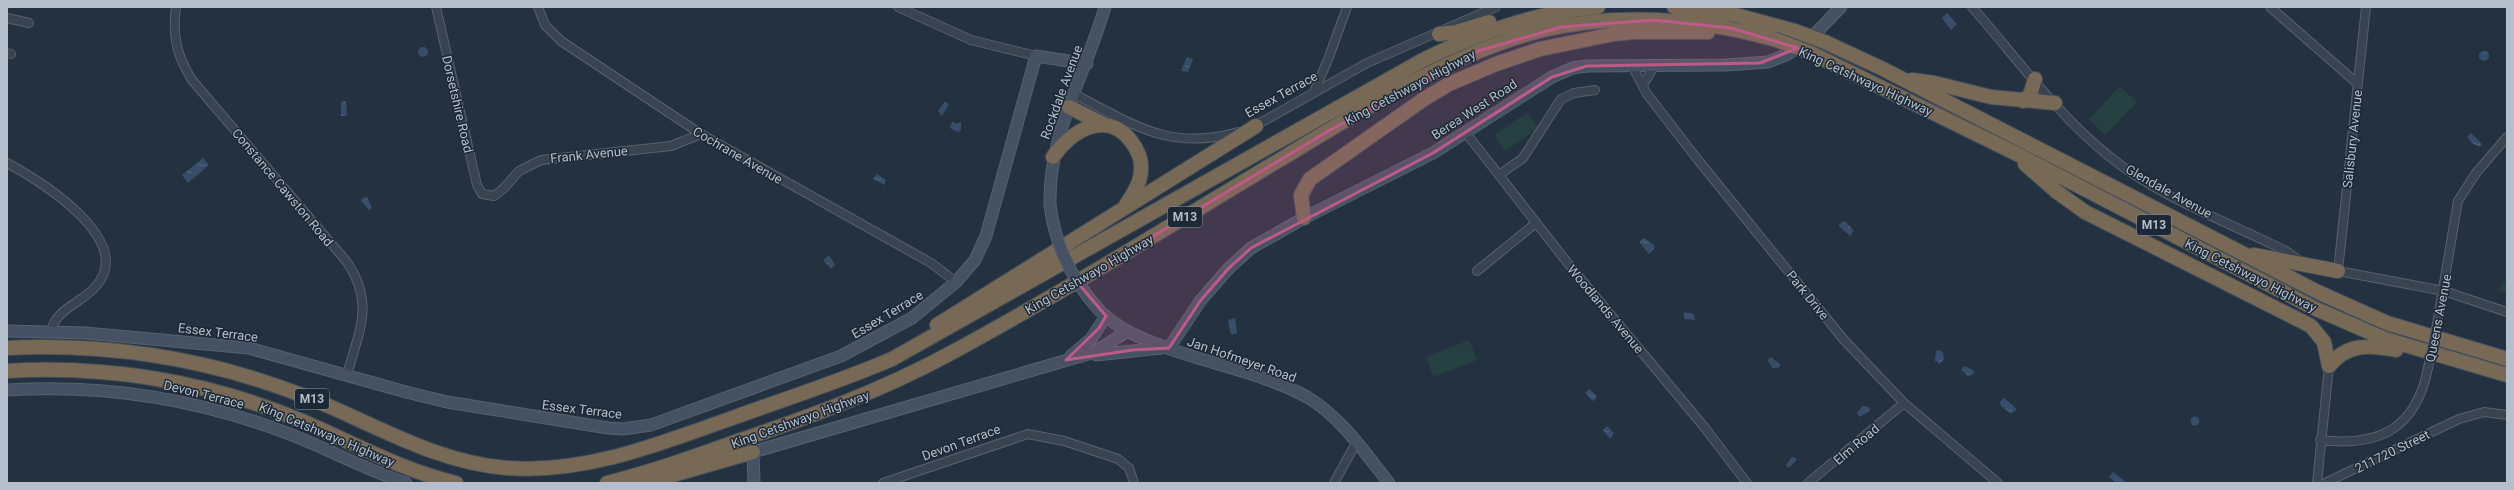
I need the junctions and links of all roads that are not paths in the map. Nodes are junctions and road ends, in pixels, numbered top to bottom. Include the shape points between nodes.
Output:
1 (176, 7) edge
2 (436, 7) edge
3 (538, 7) edge
4 (898, 7) edge
5 (1105, 7) edge
6 (1347, 7) edge
7 (1496, 7) edge
8 (1551, 7) edge
9 (1598, 7) edge
10 (1674, 7) edge
11 (1841, 7) edge
12 (1972, 7) edge
13 (2270, 7) edge
14 (2366, 7) edge
15 (7, 18) edge
16 (29, 23) dead end
17 (1752, 33) junction
18 (1439, 34) junction
19 (1036, 56) junction
20 (1087, 64) junction
21 (1631, 64) junction
22 (1655, 65) junction
23 (1902, 79) junction
24 (2035, 79) junction
25 (2358, 84) junction
26 (1643, 85) junction
27 (1595, 90) dead end
28 (1314, 92) junction
29 (1074, 94) junction
30 (2023, 101) junction
31 (2055, 103) junction
32 (1069, 107) junction
33 (1106, 125) junction
34 (1256, 126) junction
35 (1466, 133) junction
36 (701, 134) junction
37 (2507, 137) edge
38 (2013, 152) junction
39 (1054, 157) junction
40 (7, 163) edge
41 (1499, 175) junction
42 (488, 196) joint
43 (1123, 209) junction
44 (1304, 218) junction
45 (1536, 223) junction
46 (2241, 253) junction
47 (2304, 263) junction
48 (1478, 271) dead end
49 (2338, 271) junction
50 (956, 282) junction
51 (2444, 292) junction
52 (2507, 312) edge
53 (1102, 313) junction
54 (51, 331) junction
55 (7, 332) edge
56 (1126, 332) junction
57 (7, 348) edge
58 (1169, 348) junction
59 (2507, 359) edge
60 (1066, 360) junction
61 (2329, 366) junction
62 (7, 371) edge
63 (858, 373) junction
64 (347, 375) junction
65 (2507, 375) edge
66 (2507, 381) edge
67 (7, 390) edge
68 (1904, 403) junction
69 (2507, 415) edge
70 (2320, 440) junction
71 (1356, 443) junction
72 (753, 452) junction
73 (406, 483) edge
74 (456, 483) edge
75 (607, 483) edge
76 (645, 483) edge
77 (754, 483) edge
78 (883, 483) edge
79 (1134, 483) edge
80 (1334, 483) edge
81 (1389, 483) edge
82 (1747, 483) edge
83 (1808, 483) edge
84 (1998, 483) edge
85 (2317, 483) edge
86 (2325, 483) edge

1 - 64 street, Constance Cawston Road via 176,45 180,61 192,80 347,262 360,285 364,303 362,319
2 - 42 street, Dorsetshire Road via 477,185 482,194
3 - 36 street, Cochrane Avenue via 545,25 561,41
4 - 19 street via 971,40
5 - 20 street, Rockdale Avenue
6 - 28 street via 1330,58
7 - 18 street, Essex Terrace via 1463,20
8 - 18 highway via 1456,32
9 - 63 highway, King Cetshwayo Highway / M13 via 1581,8 1504,25 1423,60 930,339
10 - 23 highway, King Cetshwayo Highway / M13, bridge via 1736,15 1795,30
11 - 22 street, Berea West Road via 1806,42 1786,55 1768,62
12 - 24 street, Glendale Avenue
13 - 25 street
14 - 25 street, Salisbury Avenue
15 - 16 street
17 - 38 highway, King Cetshwayo Highway / M13, bridge via 1811,53
17 - 44 highway via 1614,34 1540,49 1476,71 1424,99 1310,179 1301,195
17 - 75 highway, King Cetshwayo Highway / M13 via 1687,22 1613,21 1541,31 1478,51 1441,68 1330,130 1043,302 888,386 756,435
18 - 28 street, Essex Terrace via 1384,55
19 - 20 street
19 - 50 street, Essex Terrace via 986,236 975,260
20 - 29 street, Rockdale Avenue
21 - 22 street, Berea West Road
21 - 26 street, Park Drive
21 - 35 street, Berea West Road via 1587,66 1562,72 1541,82
22 - 26 street
23 - 30 highway
23 - 46 highway, King Cetshwayo Highway / M13
24 - 30 highway via 2030,95
24 - 31 street, Glendale Avenue
25 - 49 street, Salisbury Avenue
26 - 68 street, Park Drive via 1676,132 1739,212 1844,340
27 - 41 street via 1574,92 1561,99 1523,158
28 - 34 street, Essex Terrace
29 - 32 street, Rockdale Avenue
29 - 34 street, Essex Terrace via 1139,127 1165,137 1185,140 1209,139
30 - 31 highway
31 - 47 street, Glendale Avenue via 2098,147 2129,170
32 - 33 highway
32 - 39 street, Rockdale Avenue via 1059,132
33 - 39 highway via 1088,127 1075,133 1067,139
33 - 43 highway via 1130,139 1141,160 1137,187
34 - 43 highway
35 - 41 street, Woodlands Avenue
35 - 44 street, Berea West Road
36 - 42 street, Frank Avenue via 671,146 540,160 519,170 499,193
36 - 50 street, Cochrane Avenue via 931,263
37 - 51 street, Queens Avenue via 2476,173 2458,201
38 - 61 highway via 2057,192 2085,212 2312,326 2324,342
38 - 65 highway, King Cetshwayo Highway / M13 via 2355,327 2411,348
39 - 53 street, Rockdale Avenue, bridge via 1050,182 1054,229 1060,248 1080,286
40 - 54 street via 58,194 86,222 102,242 106,252 106,267 97,286 60,314
41 - 45 street, Woodlands Avenue
43 - 63 highway
44 - 58 street, Berea West Road via 1260,242 1237,259 1192,312
45 - 48 street
45 - 82 street, Woodlands Avenue via 1710,433
46 - 47 highway
46 - 59 highway, King Cetshwayo Highway / M13 via 2387,323
47 - 49 highway
49 - 51 street
50 - 64 street, Essex Terrace via 912,318 841,356 651,425 608,428 447,402
51 - 52 street
51 - 70 street, Queens Avenue, bridge via 2424,387 2415,407 2388,432 2356,442
53 - 56 street, Rockdale Avenue
53 - 60 street via 1091,339
54 - 55 street, Essex Terrace
54 - 64 street, Essex Terrace via 249,348
56 - 58 street, Rockdale Avenue
56 - 60 street via 1095,352
57 - 63 highway, King Cetshwayo Highway / M13 via 95,348 168,357 204,365 307,397 427,450 480,464 531,469 586,464 645,449
58 - 60 street via 1126,350
58 - 71 street, Jan Hofmeyer Road via 1252,375 1307,397 1334,418
60 - 72 street
61 - 66 highway via 2339,355 2353,348 2379,347
61 - 70 street
62 - 74 highway, King Cetshwayo Highway / M13 via 93,371 193,386 266,407 396,463
67 - 73 street, Devon Terrace via 57,387 109,390 171,399 234,415 291,435
68 - 83 street, Elm Road
68 - 84 street, Park Drive
69 - 86 street, 211720 Street via 2484,412 2459,419
70 - 85 street
71 - 80 street
71 - 81 street, Jan Hofmeyer Road
72 - 76 highway
72 - 77 street
78 - 79 street, Devon Terrace via 1022,436 1037,435 1118,459 1129,468

